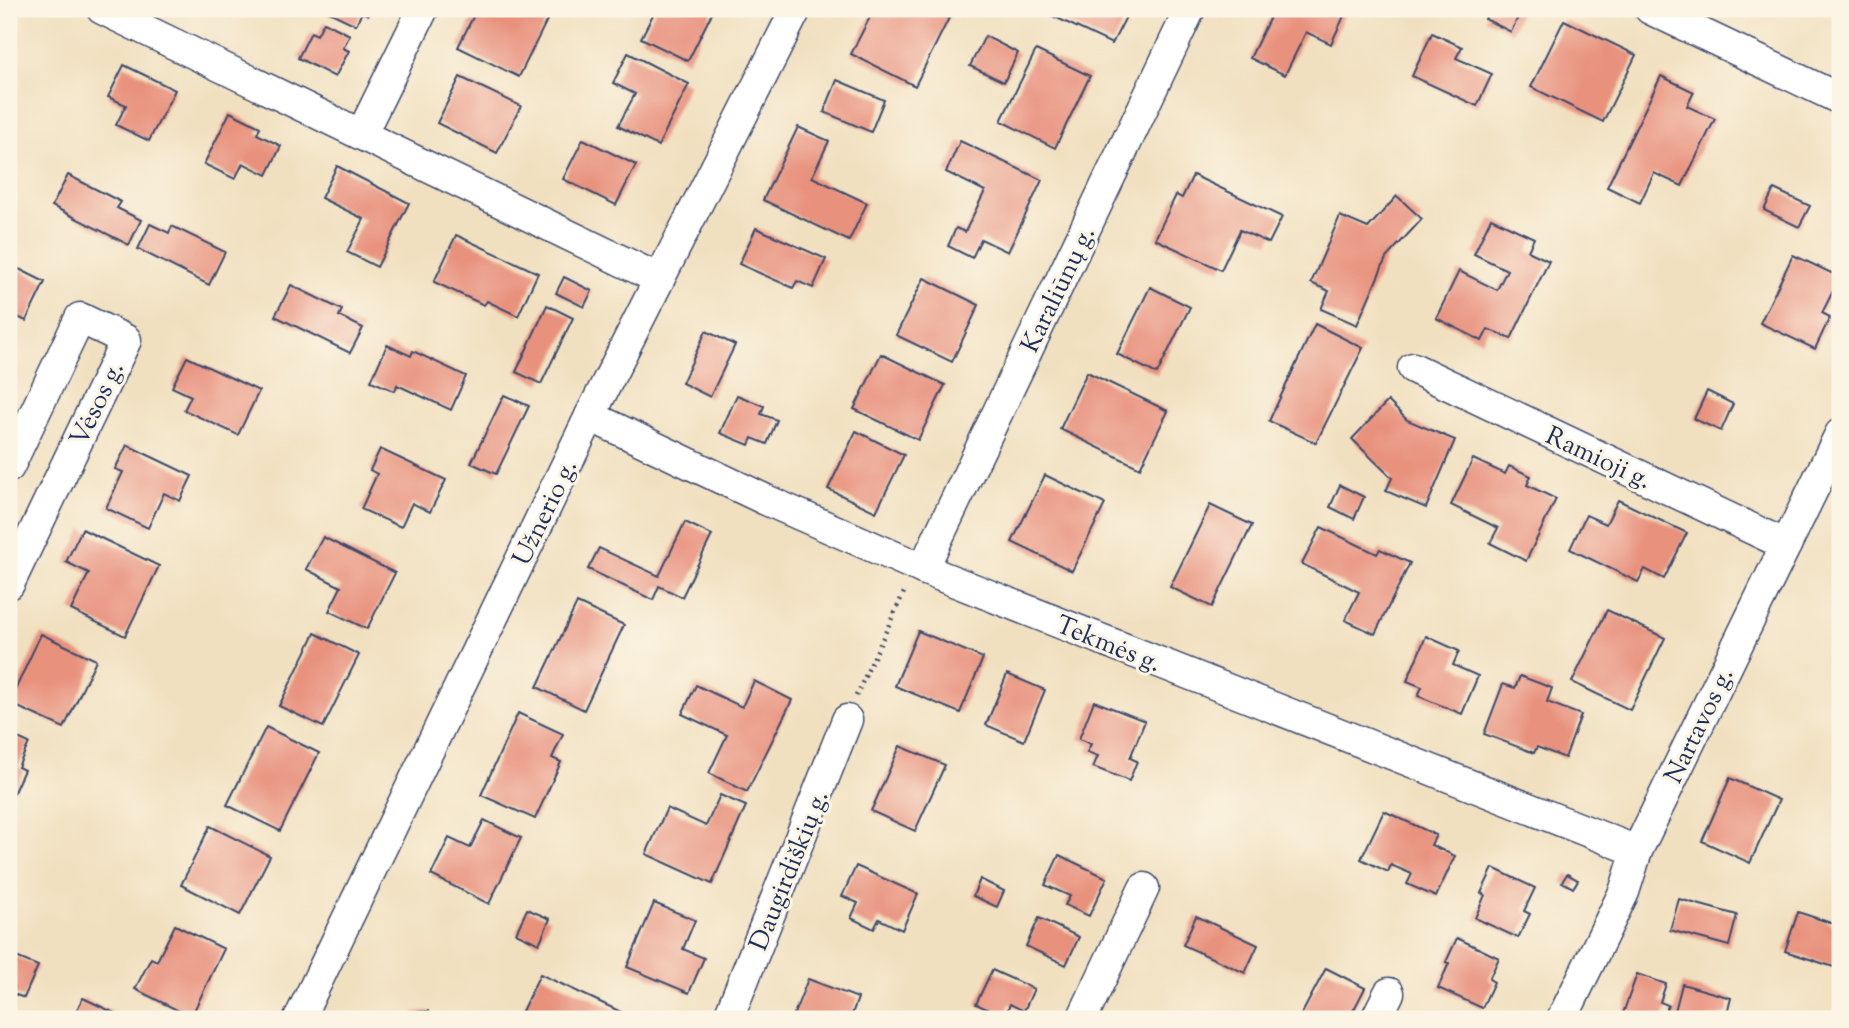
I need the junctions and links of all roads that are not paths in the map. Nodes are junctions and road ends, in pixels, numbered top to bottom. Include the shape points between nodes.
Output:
1 (102, 9) edge
2 (423, 9) edge
3 (796, 9) edge
4 (1191, 9) edge
5 (1650, 9) edge
6 (1840, 99) edge
7 (362, 134) junction
8 (659, 279) junction
9 (1413, 368) dead end
10 (590, 416) junction
11 (1840, 434) edge
12 (9, 467) edge
13 (1786, 545) junction
14 (920, 568) junction
15 (9, 584) edge
16 (847, 720) road end
17 (1636, 851) junction
18 (1144, 888) dead end
19 (299, 1019) edge
20 (728, 1019) edge
21 (1082, 1019) edge
22 (1562, 1019) edge

1 - 7 street
2 - 7 street
3 - 8 street, Užnerio g.
4 - 14 street, Karaliūnų g.
5 - 6 street
7 - 8 street
8 - 10 street, Užnerio g.
9 - 13 street, Ramioji g.
10 - 14 street, Tekmės g.
10 - 19 street, Užnerio g.
11 - 13 street, Nartavos g.
12 - 15 street, Vėsos g. via 80,318 126,340
13 - 17 street, Nartavos g.
14 - 17 street, Tekmės g.
16 - 20 street, Daugirdiškių g.
17 - 22 street, Nartavos g. via 1625,891
18 - 21 street

